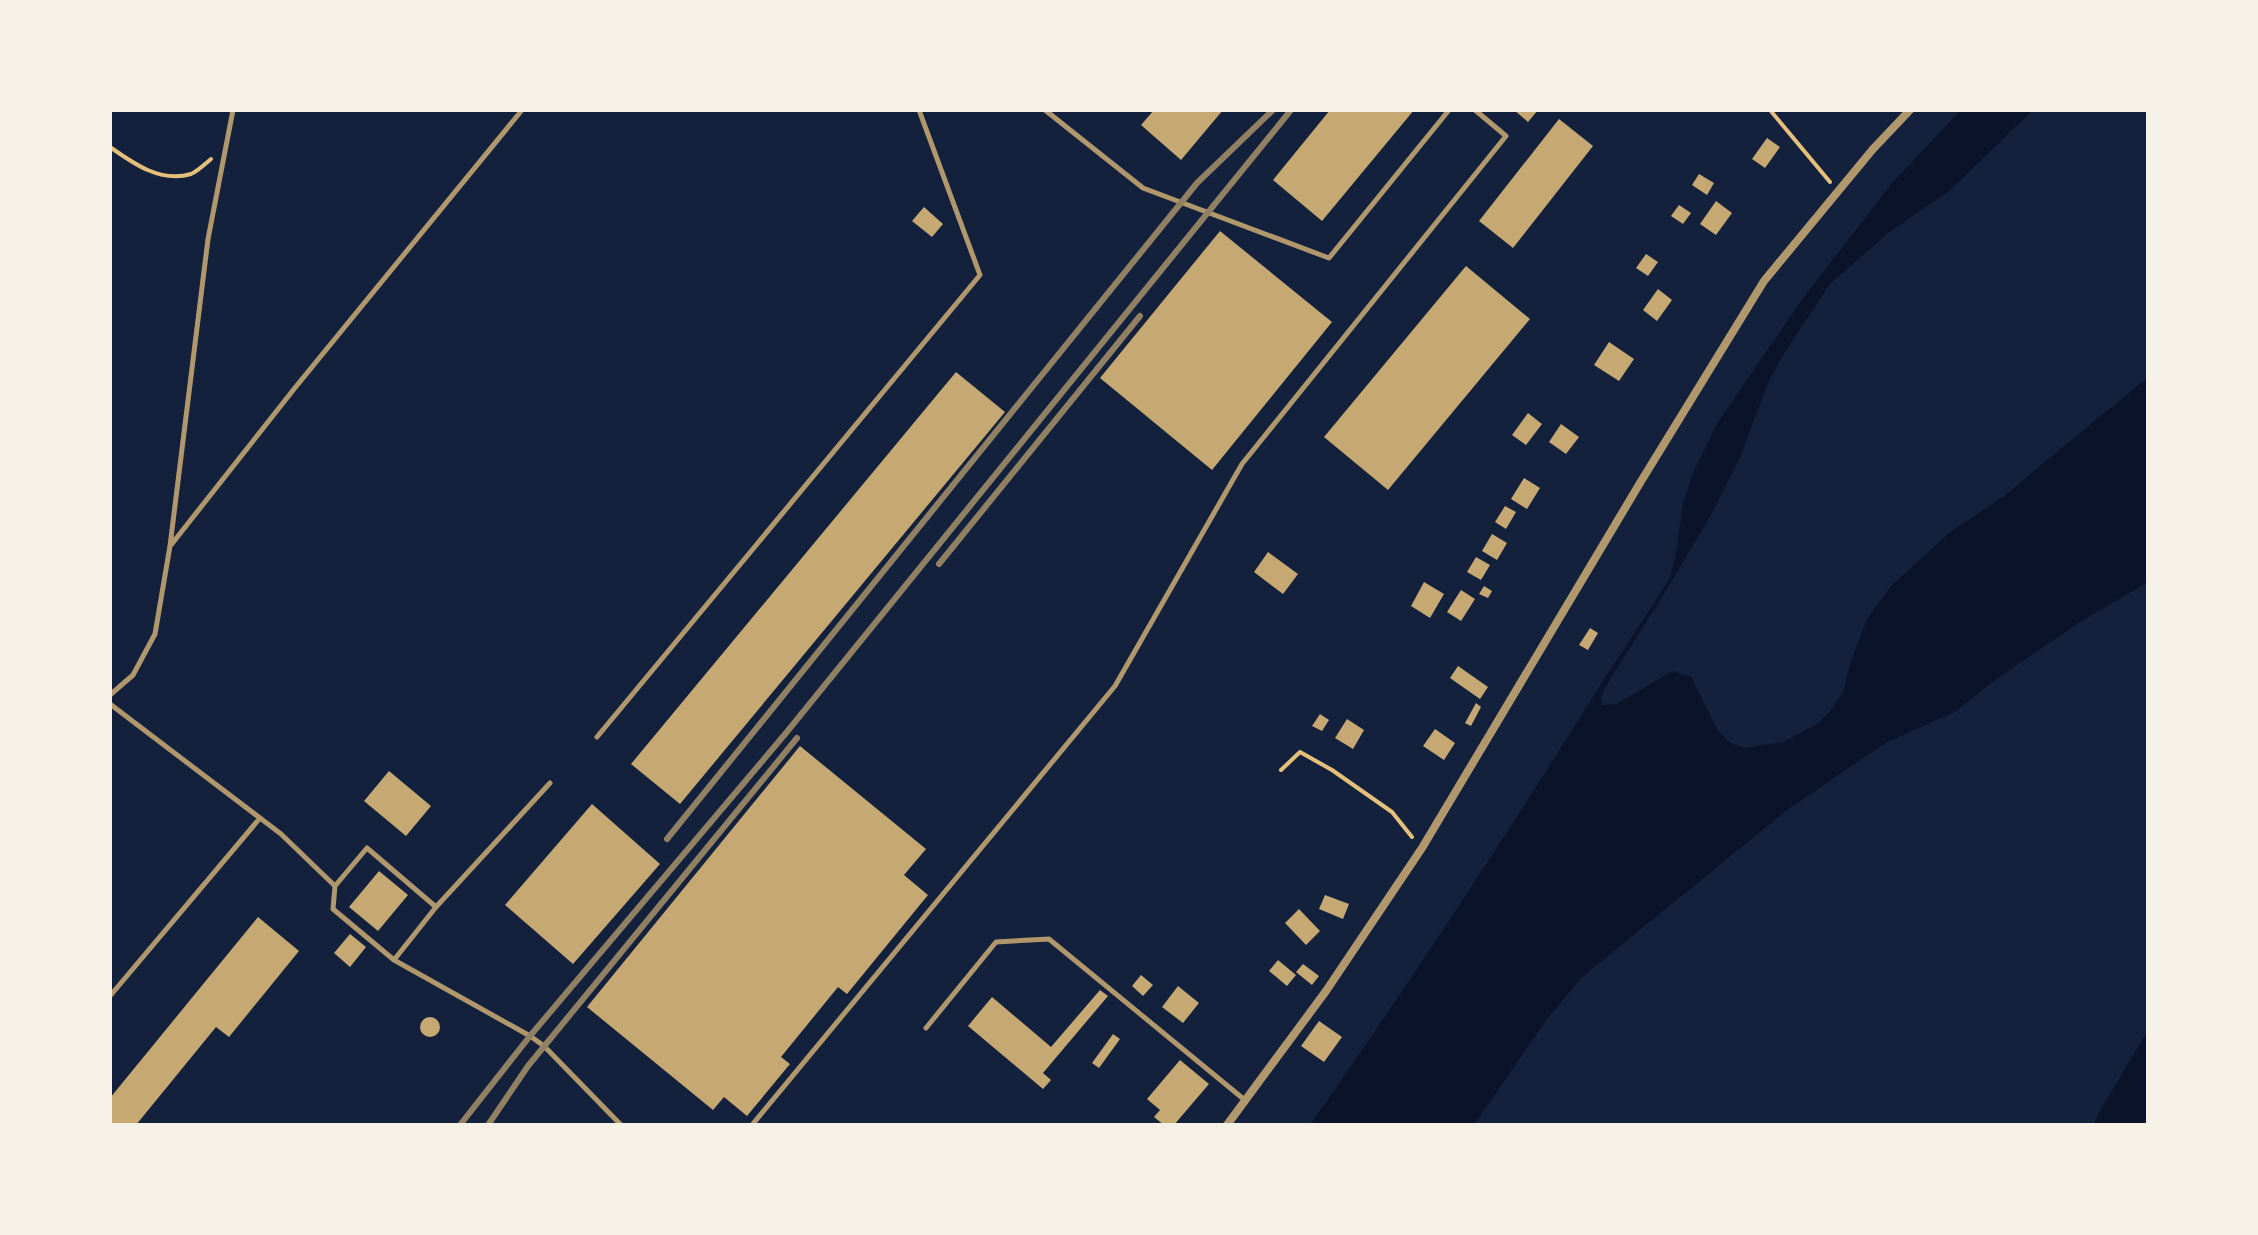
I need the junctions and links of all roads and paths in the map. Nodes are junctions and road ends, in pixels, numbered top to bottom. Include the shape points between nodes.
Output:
1 (233, 110) edge
2 (522, 110) edge
3 (919, 110) edge
4 (1045, 110) edge
5 (1449, 110) edge
6 (1475, 110) edge
7 (1770, 110) edge
8 (1910, 110) edge
9 (110, 147) edge
10 (226, 148) junction
11 (1838, 191) junction
12 (170, 546) junction
13 (110, 695) edge
14 (110, 704) edge
15 (597, 737) dead end
16 (1281, 770) dead end
17 (550, 783) dead end
18 (260, 818) junction
19 (1422, 848) junction
20 (335, 886) junction
21 (436, 907) junction
22 (394, 960) junction
23 (110, 996) edge
24 (926, 1028) dead end
25 (1246, 1101) junction
26 (622, 1124) edge
27 (752, 1125) edge
28 (1227, 1125) edge

1 - 10 lane
2 - 12 lane
3 - 15 lane via 980,275
4 - 5 lane via 1143,188 1329,258
6 - 27 lane via 1506,136 1242,464 1115,686
7 - 11 path
8 - 11 street
9 - 10 path via 162,177 192,173
10 - 12 lane via 208,239
11 - 19 street via 1764,281
12 - 13 lane via 155,634 133,675
14 - 18 lane
16 - 19 path via 1300,752 1392,812
17 - 21 lane
18 - 20 lane
18 - 23 lane
19 - 25 street
20 - 21 lane via 367,848
20 - 22 lane via 333,909
21 - 22 lane
22 - 26 lane via 544,1046
24 - 25 lane via 996,942 1049,939
25 - 28 street

